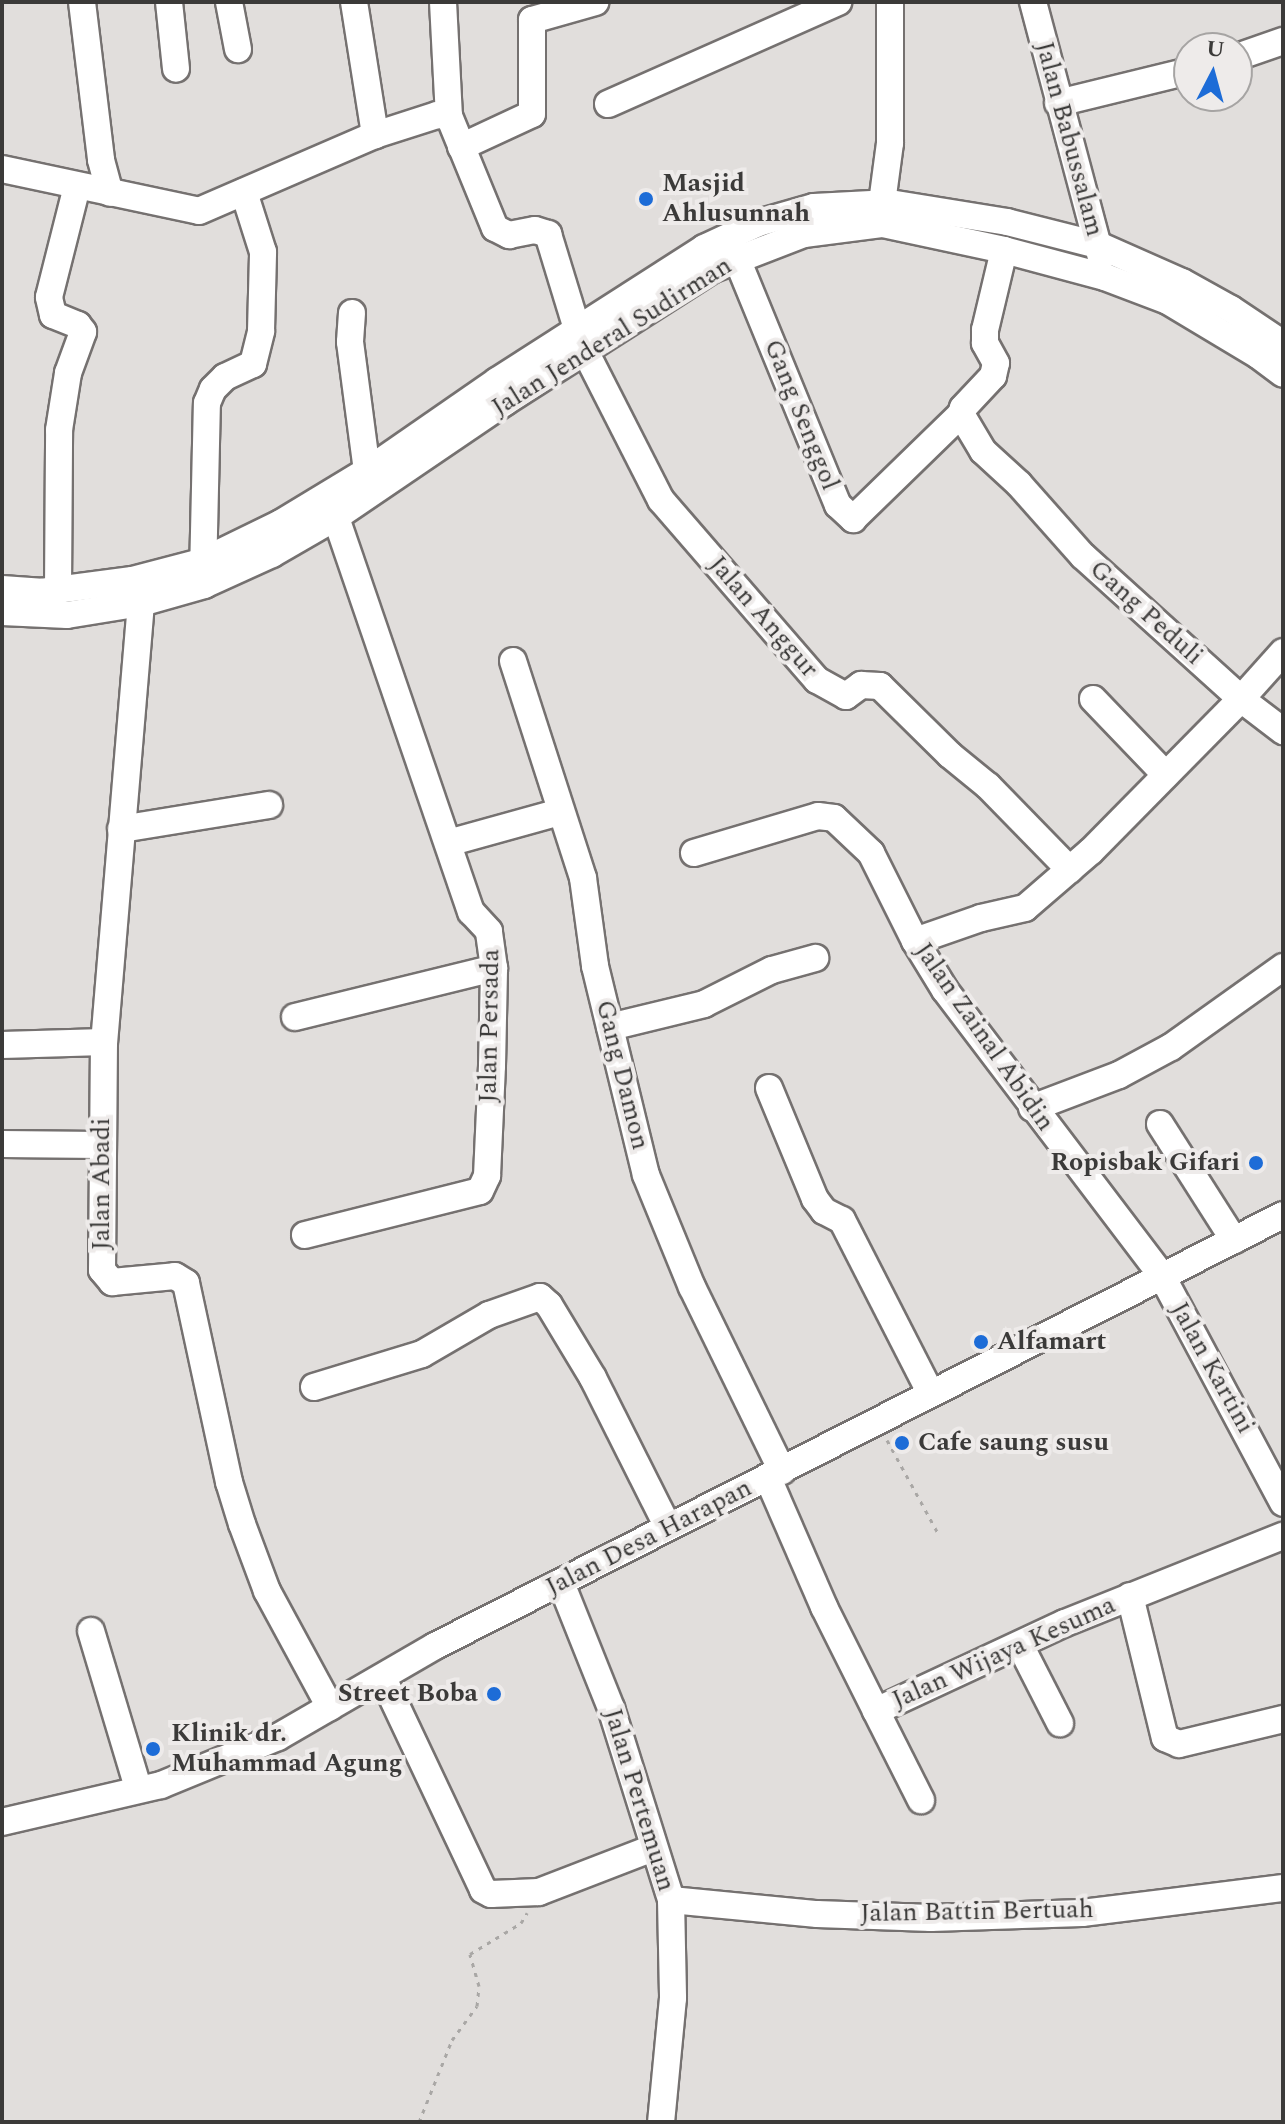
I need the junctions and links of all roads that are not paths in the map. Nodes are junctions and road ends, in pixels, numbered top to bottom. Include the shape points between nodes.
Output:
1 (82, 2) edge
2 (169, 2) edge
3 (229, 2) edge
4 (354, 2) edge
5 (443, 2) edge
6 (595, 2) edge
7 (838, 2) edge
8 (890, 2) edge
9 (1033, 2) edge
10 (1283, 41) edge
11 (238, 49) dead end
12 (1253, 51) edge
13 (176, 69) dead end
14 (1173, 75) edge
15 (1058, 103) junction
16 (608, 104) dead end
17 (449, 116) junction
18 (375, 135) junction
19 (461, 147) junction
20 (2, 169) edge
21 (77, 186) junction
22 (244, 192) junction
23 (110, 193) junction
24 (882, 203) junction
25 (1098, 245) junction
26 (1004, 250) junction
27 (737, 259) junction
28 (1105, 277) junction
29 (352, 313) dead end
30 (581, 340) junction
31 (1283, 344) edge
32 (1283, 374) edge
33 (961, 414) junction
34 (367, 471) junction
35 (336, 517) junction
36 (203, 573) junction
37 (2, 589) edge
38 (58, 589) junction
39 (141, 603) junction
40 (2, 612) edge
41 (1283, 652) edge
42 (513, 661) dead end
43 (1093, 699) dead end
44 (1241, 699) junction
45 (1283, 731) edge
46 (1166, 775) junction
47 (269, 805) dead end
48 (560, 812) junction
49 (121, 829) junction
50 (448, 843) junction
51 (694, 853) dead end
52 (1070, 870) junction
53 (915, 941) junction
54 (815, 958) dead end
55 (1283, 967) edge
56 (494, 968) junction
57 (295, 1017) dead end
58 (610, 1027) junction
59 (104, 1042) junction
60 (2, 1045) edge
61 (769, 1088) dead end
62 (1032, 1108) junction
63 (1160, 1124) dead end
64 (2, 1144) edge
65 (101, 1145) junction
66 (1283, 1215) edge
67 (305, 1235) dead end
68 (1234, 1240) junction
69 (1162, 1276) junction
70 (314, 1387) dead end
71 (931, 1394) junction
72 (775, 1474) junction
73 (1283, 1503) edge
74 (668, 1527) junction
75 (1283, 1536) edge
76 (561, 1583) junction
77 (1130, 1596) junction
78 (91, 1631) dead end
79 (1020, 1645) junction
80 (383, 1678) junction
81 (330, 1707) junction
82 (876, 1711) junction
83 (1283, 1719) edge
84 (1060, 1723) dead end
85 (138, 1788) junction
86 (921, 1800) dead end
87 (2, 1822) edge
88 (653, 1848) junction
89 (1283, 1888) edge
90 (671, 1900) junction
91 (661, 2122) edge

1 - 23 street via 101,160
2 - 13 street
3 - 11 street
4 - 18 street
5 - 17 street
6 - 19 street via 532,20 532,114
7 - 16 street
8 - 24 street via 890,143
9 - 15 street, Jalan Babussalam
10 - 12 street
14 - 15 street
15 - 25 street, Jalan Babussalam
17 - 18 street
17 - 19 street
18 - 22 street
19 - 30 street via 495,228 509,235 540,230 548,234
20 - 21 street
21 - 23 street
21 - 38 street via 49,297 53,315 83,332 68,373 59,430
22 - 23 street via 199,211
22 - 36 street via 263,252 261,331 253,364 225,377 207,403
24 - 25 street, Jalan Jenderal Sudirman via 1007,222
24 - 30 street, Jalan Jenderal Sudirman via 814,207 758,223 704,248
25 - 28 street, Jalan Babussalam
25 - 31 street, Jalan Jenderal Sudirman via 1195,289
26 - 27 street, Jalan Jenderal Sudirman via 883,224 804,234
26 - 28 street, Jalan Jenderal Sudirman
26 - 33 street via 985,330 995,371
27 - 30 street, Jalan Jenderal Sudirman
27 - 33 street, Gang Senggol via 838,505 853,519
28 - 32 street, Jalan Jenderal Sudirman via 1168,301
29 - 34 street via 350,342
30 - 34 street, Jalan Jenderal Sudirman
30 - 35 street, Jalan Jenderal Sudirman
30 - 52 street, Jalan Anggur via 661,500 817,680 846,696 861,685 880,686
33 - 44 street, Gang Peduli via 983,451 1083,556
34 - 36 street, Jalan Jenderal Sudirman
35 - 36 street, Jalan Jenderal Sudirman via 272,554
35 - 50 street, Jalan Persada
36 - 38 street, Jalan Jenderal Sudirman
36 - 39 street, Jalan Jenderal Sudirman
37 - 38 street, Jalan Jenderal Sudirman
39 - 40 street, Jalan Jenderal Sudirman via 67,615
39 - 49 street, Jalan Abadi
41 - 44 street
42 - 48 street, Gang Damon
43 - 46 street
44 - 45 street, Gang Peduli
44 - 46 street
46 - 52 street
47 - 49 street
48 - 50 street
48 - 58 street, Gang Damon via 583,878
49 - 59 street, Jalan Abadi
50 - 56 street, Jalan Persada via 471,912 489,931
51 - 53 street, Jalan Zainal Abidin via 804,818 834,818 871,853
52 - 53 street via 1025,908
53 - 62 street, Jalan Zainal Abidin
54 - 58 street via 772,970 704,1004
55 - 62 street via 1171,1047 1119,1075
56 - 57 street
56 - 67 street, Jalan Persada via 487,1176 480,1191
58 - 72 street, Gang Damon via 646,1175
59 - 60 street
59 - 65 street, Jalan Abadi
61 - 71 street via 815,1199 842,1220
62 - 69 street, Jalan Zainal Abidin
63 - 68 street
64 - 65 street
65 - 81 street, Jalan Abadi via 102,1270 112,1282 175,1276 185,1280 242,1524 267,1591
66 - 68 street, Jalan Desa Harapan
68 - 69 street, Jalan Desa Harapan
69 - 71 street, Jalan Desa Harapan
69 - 73 street, Jalan Kartini
70 - 74 street via 422,1354 489,1315 540,1297 593,1378
71 - 72 street, Jalan Desa Harapan
72 - 74 street, Jalan Desa Harapan
72 - 82 street, Jalan Wijaya Kesuma via 824,1607
74 - 76 street, Jalan Desa Harapan
75 - 77 street, Jalan Wijaya Kesuma
76 - 80 street, Jalan Desa Harapan
76 - 88 street, Jalan Pertemuan via 611,1708
77 - 79 street, Jalan Wijaya Kesuma
77 - 83 street via 1165,1738 1179,1744
78 - 85 street
79 - 82 street, Jalan Wijaya Kesuma
79 - 84 street
80 - 81 street, Jalan Desa Harapan
80 - 88 street via 476,1881 491,1894 539,1892
81 - 85 street, Jalan Desa Harapan via 278,1737 161,1785
82 - 86 street
85 - 87 street, Jalan Desa Harapan
88 - 90 street, Jalan Pertemuan
89 - 90 street, Jalan Battin Bertuah via 1082,1913 931,1918
90 - 91 street, Jalan Pertemuan via 673,1998

